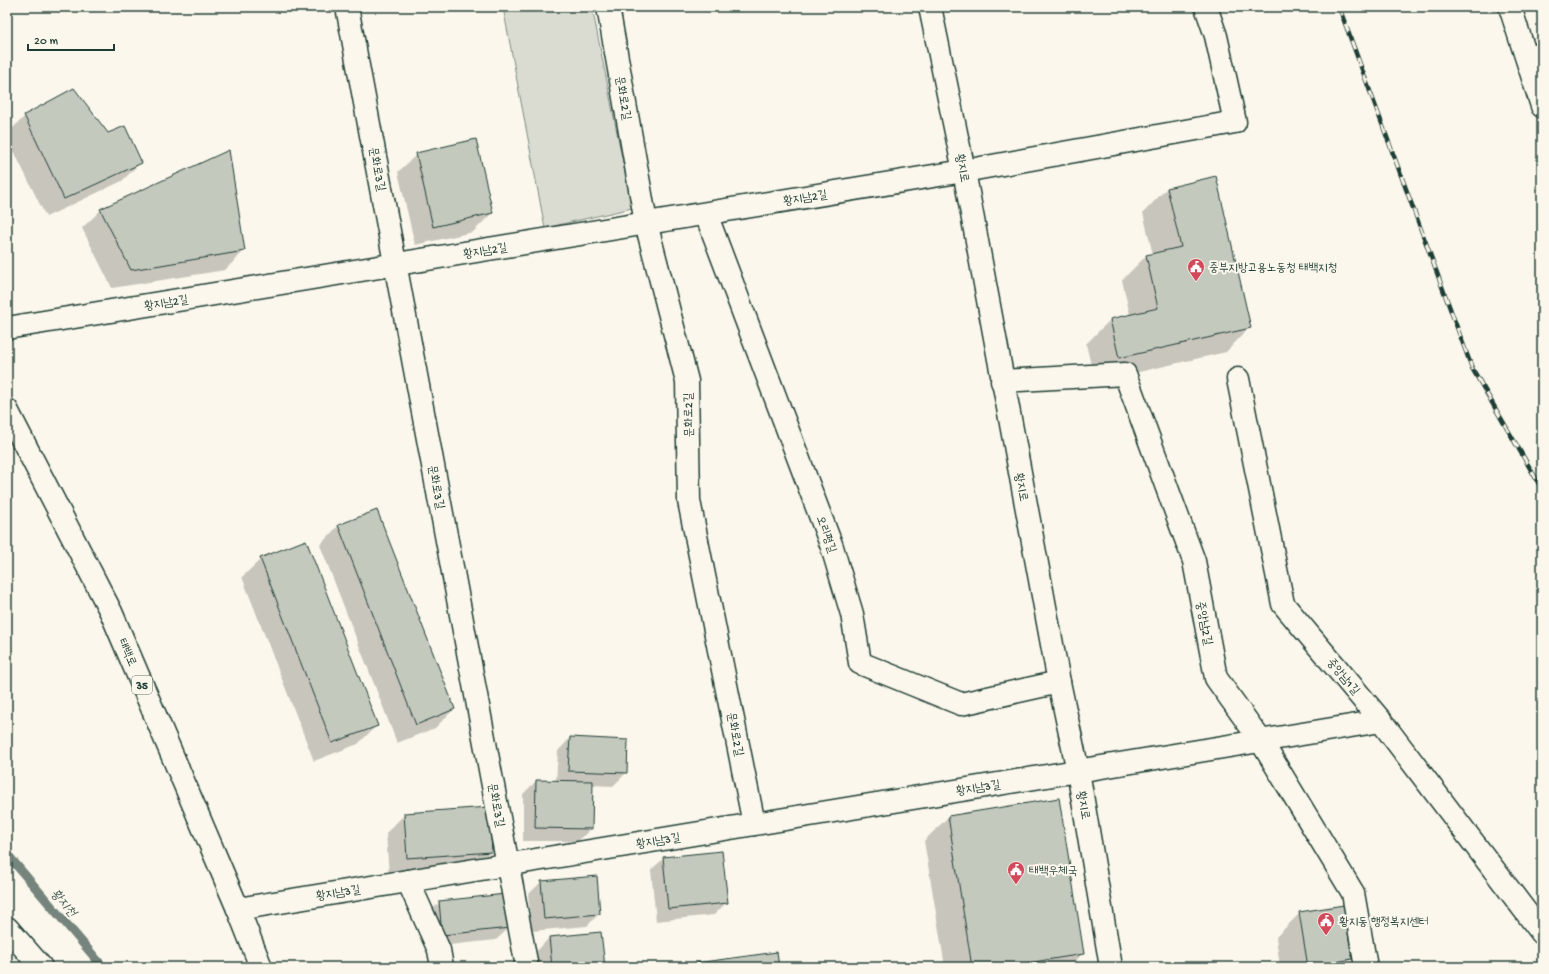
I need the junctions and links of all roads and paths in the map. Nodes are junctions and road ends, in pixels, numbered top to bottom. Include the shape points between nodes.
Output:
1 (348, 7) edge
2 (608, 7) edge
3 (930, 7) edge
4 (1206, 7) edge
5 (1510, 7) edge
6 (1542, 53) edge
7 (1532, 72) junction
8 (1542, 106) edge
9 (964, 171) junction
10 (706, 214) junction
11 (646, 223) junction
12 (395, 264) junction
13 (7, 328) edge
14 (1238, 379) dead end
15 (1002, 381) junction
16 (7, 410) edge
17 (1059, 682) junction
18 (1381, 721) junction
19 (1261, 741) junction
20 (1078, 771) junction
21 (754, 824) junction
22 (508, 865) junction
23 (408, 881) junction
24 (238, 909) junction
25 (7, 928) edge
26 (1542, 933) edge
27 (41, 967) edge
28 (261, 967) edge
29 (442, 967) edge
30 (527, 967) edge
31 (1111, 967) edge
32 (1366, 967) edge

1 - 12 street, 문화로3길
2 - 11 street, 문화로2길
3 - 9 street, 황지로
4 - 9 street, 황지남2길 via 1216,36 1235,122
5 - 7 street
6 - 7 street
7 - 8 street
9 - 10 street, 황지남2길
9 - 15 street, 황지로
10 - 11 street, 황지남2길
10 - 17 street, 오리평길 via 832,547 852,614 860,662 961,704
11 - 12 street, 황지남2길
11 - 21 street, 문화로2길 via 687,381 689,501
12 - 13 street, 황지남2길
12 - 22 street, 문화로3길
14 - 18 street, 중앙남1길 via 1283,604
15 - 17 street, 황지로
15 - 19 street, 중앙남2길 via 1125,374 1194,561 1216,678
16 - 24 street, 태백로 / 35 via 111,612
17 - 20 street, 황지로
18 - 19 street, 황지남3길
18 - 26 street, 중앙남1길
19 - 20 street, 황지남3길
19 - 32 street, 중앙남2길 via 1353,893
20 - 21 street, 황지남3길
20 - 31 street, 황지로
21 - 22 street, 황지남3길
22 - 23 street, 황지남3길
22 - 30 street, 문화로3길
23 - 24 street, 황지남3길
23 - 29 street via 439,950
24 - 28 street, 태백로 / 35
25 - 27 street

